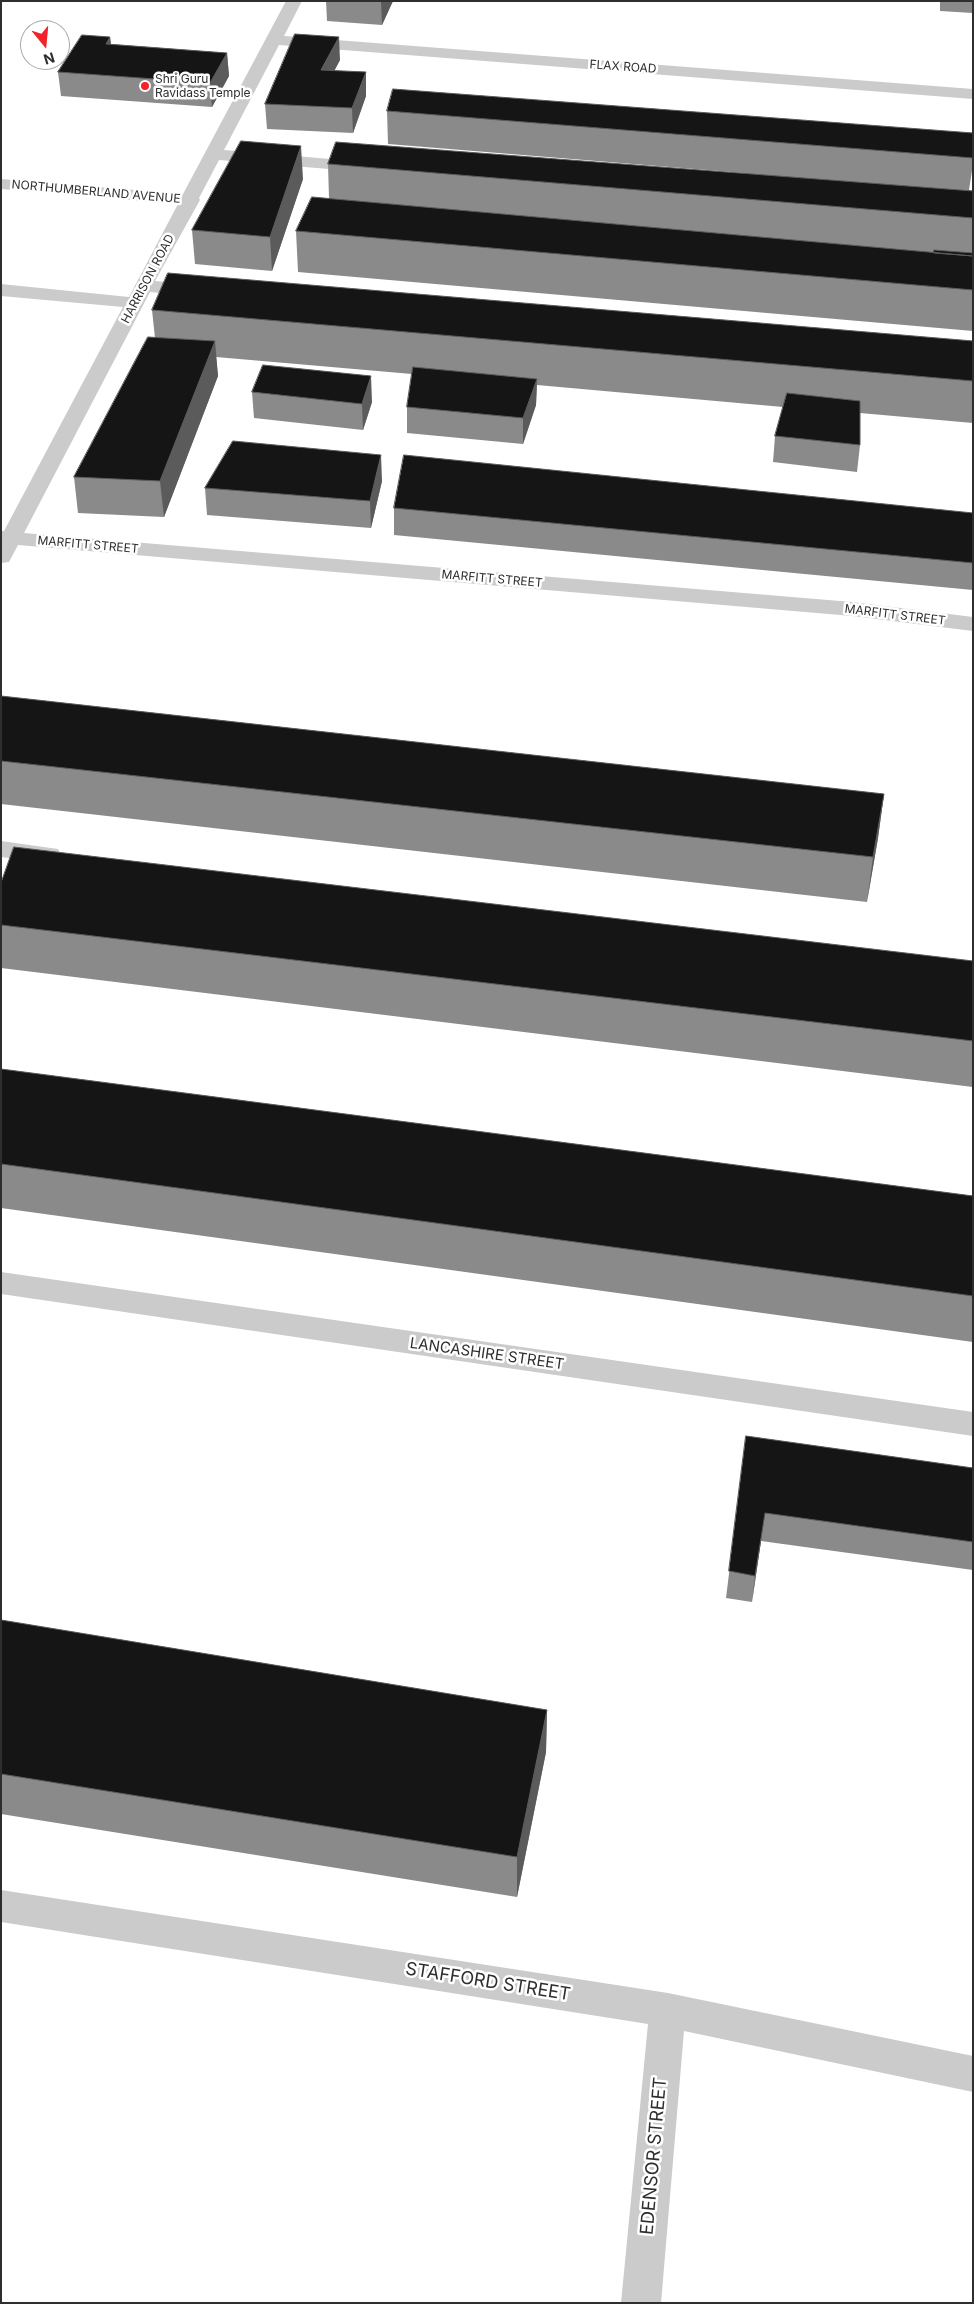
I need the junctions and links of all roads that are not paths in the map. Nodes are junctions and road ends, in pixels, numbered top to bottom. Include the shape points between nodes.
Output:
1 (294, 1) edge
2 (273, 40) junction
3 (973, 94) edge
4 (213, 154) junction
5 (380, 168) edge
6 (1, 184) edge
7 (191, 200) junction
8 (144, 286) junction
9 (1, 290) edge
10 (213, 292) edge
11 (135, 303) junction
12 (4, 544) edge
13 (973, 624) edge
14 (1, 849) edge
15 (71, 858) edge
16 (1, 1283) edge
17 (973, 1424) edge
18 (1, 1906) edge
19 (668, 2010) junction
20 (973, 2074) edge
21 (641, 2303) edge

1 - 2 street, HARRISON ROAD
2 - 3 street, FLAX ROAD
2 - 4 street, HARRISON ROAD
4 - 5 street
4 - 7 street, HARRISON ROAD
6 - 7 street, NORTHUMBERLAND AVENUE
7 - 8 street, HARRISON ROAD
8 - 10 street
8 - 11 street, HARRISON ROAD
9 - 11 street
11 - 12 street, HARRISON ROAD
12 - 13 street, MARFITT STREET via 852,609
14 - 15 street
16 - 17 street, LANCASHIRE STREET
18 - 19 street, STAFFORD STREET
19 - 20 street, STAFFORD STREET
19 - 21 street, EDENSOR STREET

